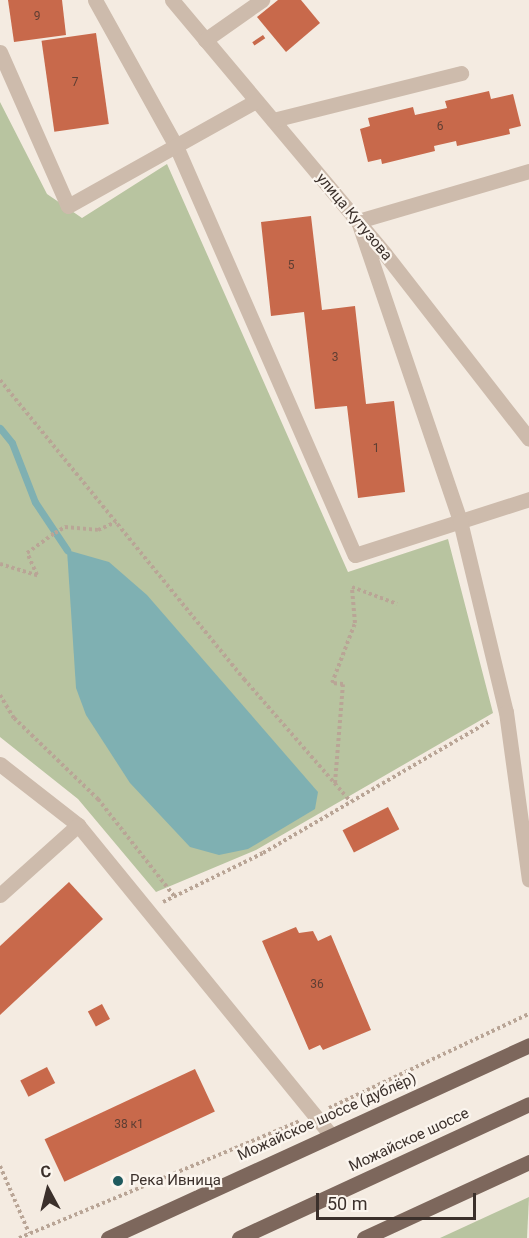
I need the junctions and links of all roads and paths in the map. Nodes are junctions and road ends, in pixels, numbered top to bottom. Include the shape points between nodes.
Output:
1 (95, 0) edge
2 (172, 0) edge
3 (262, 0) edge
4 (205, 40) junction
5 (0, 52) edge
6 (461, 73) dead end
7 (256, 101) junction
8 (273, 120) junction
9 (176, 146) junction
10 (529, 171) edge
11 (358, 221) junction
12 (0, 380) edge
13 (529, 439) edge
14 (529, 499) edge
15 (460, 521) junction
16 (116, 522) junction
17 (0, 564) edge
18 (397, 603) dead end
19 (0, 695) edge
20 (482, 726) dead end
21 (0, 764) edge
22 (335, 783) junction
23 (349, 800) junction
24 (78, 825) junction
25 (529, 879) edge
26 (0, 895) edge
27 (174, 896) junction
28 (146, 910) junction
29 (529, 1014) edge
30 (529, 1045) edge
31 (529, 1104) edge
32 (313, 1115) junction
33 (331, 1135) junction
34 (529, 1162) edge
35 (0, 1166) edge
36 (29, 1233) junction
37 (20, 1238) edge
38 (108, 1238) edge
39 (239, 1238) edge
40 (364, 1238) edge

1 - 9 street
2 - 4 street, улица Кутузова
3 - 4 street
4 - 7 street, улица Кутузова
5 - 9 street via 68,206
6 - 8 street
7 - 8 street, улица Кутузова
7 - 9 street
8 - 11 street, улица Кутузова
9 - 15 street via 355,555
10 - 11 street
11 - 13 street, улица Кутузова
11 - 15 street
12 - 16 path
14 - 15 street
15 - 25 street via 506,712
16 - 17 path via 98,530 64,527 27,553 36,575
16 - 22 path
18 - 22 path via 352,587 355,623 332,683 343,684
19 - 27 path via 14,718 98,799
20 - 23 path
21 - 24 street
22 - 23 path
23 - 27 path via 263,853
24 - 26 street
24 - 28 street
27 - 28 path
28 - 32 street
29 - 32 path
30 - 33 main road, Можайское шоссе (дублёр)
31 - 39 main road, Можайское шоссе, bridge
32 - 33 street
32 - 36 path
33 - 38 main road, Можайское шоссе (дублёр)
34 - 40 main road
35 - 36 path
36 - 37 path

